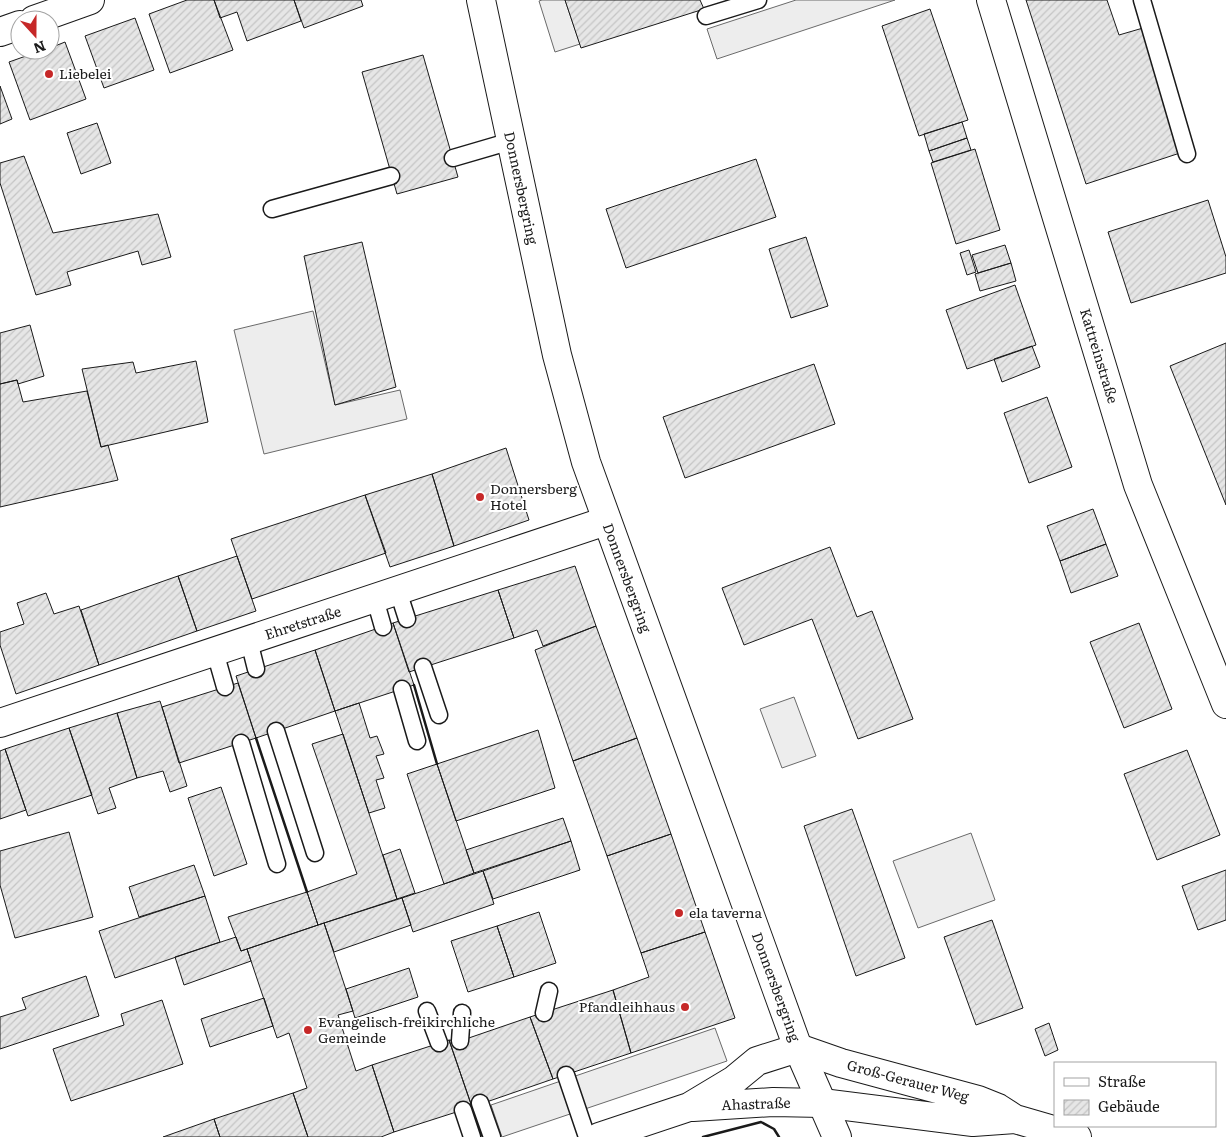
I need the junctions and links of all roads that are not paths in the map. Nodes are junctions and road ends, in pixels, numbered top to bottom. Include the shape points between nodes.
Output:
1 (90, 0) edge
2 (481, 0) edge
3 (758, 0) edge
4 (991, 0) edge
5 (1142, 0) edge
6 (60, 11) edge
7 (706, 16) dead end
8 (511, 141) junction
9 (1187, 154) dead end
10 (452, 158) dead end
11 (391, 176) dead end
12 (272, 209) dead end
13 (606, 521) junction
14 (386, 595) junction
15 (407, 619) dead end
16 (383, 628) dead end
17 (249, 641) junction
18 (215, 652) junction
19 (423, 667) dead end
20 (256, 669) dead end
21 (225, 687) dead end
22 (402, 689) dead end
23 (1226, 704) edge
24 (439, 715) dead end
25 (0, 723) edge
26 (276, 731) dead end
27 (417, 741) dead end
28 (241, 743) dead end
29 (315, 853) dead end
30 (278, 864) dead end
31 (549, 991) dead end
32 (427, 1011) dead end
33 (462, 1013) dead end
34 (544, 1013) dead end
35 (460, 1041) dead end
36 (439, 1043) dead end
37 (798, 1048) junction
38 (566, 1075) dead end
39 (822, 1103) junction
40 (480, 1104) dead end
41 (689, 1107) junction
42 (463, 1110) dead end
43 (1015, 1119) junction
44 (948, 1120) junction
45 (472, 1137) edge
46 (492, 1137) edge
47 (587, 1137) edge
48 (599, 1137) edge
49 (837, 1137) edge
50 (920, 1137) edge
51 (1077, 1137) edge

1 - 6 street
2 - 8 street, Donnersbergring
3 - 7 lane
4 - 23 street, Kattreinstraße via 1138,485
5 - 9 lane
8 - 10 lane
8 - 13 street, Donnersbergring via 557,355
11 - 12 lane
13 - 14 street, Ehretstraße
13 - 37 street, Donnersbergring
14 - 15 lane
14 - 16 lane
14 - 17 street, Ehretstraße
17 - 18 street, Ehretstraße
17 - 20 lane
18 - 21 lane
18 - 25 street, Ehretstraße
19 - 24 lane
22 - 27 lane
26 - 29 lane
28 - 30 lane
31 - 34 lane
32 - 36 lane
33 - 35 lane
37 - 39 street, Donnersbergring
37 - 41 street, Ahastraße via 757,1061 734,1080
37 - 43 street, Groß-Gerauer Weg via 978,1100
38 - 47 lane
39 - 41 street, Ahastraße
39 - 44 street, Groß-Gerauer Weg
39 - 49 street, Donnersbergring
40 - 46 lane
41 - 48 street, Ahastraße
42 - 45 lane
43 - 44 street, Groß-Gerauer Weg via 994,1122
43 - 51 street, Groß-Gerauer Weg
44 - 50 street

